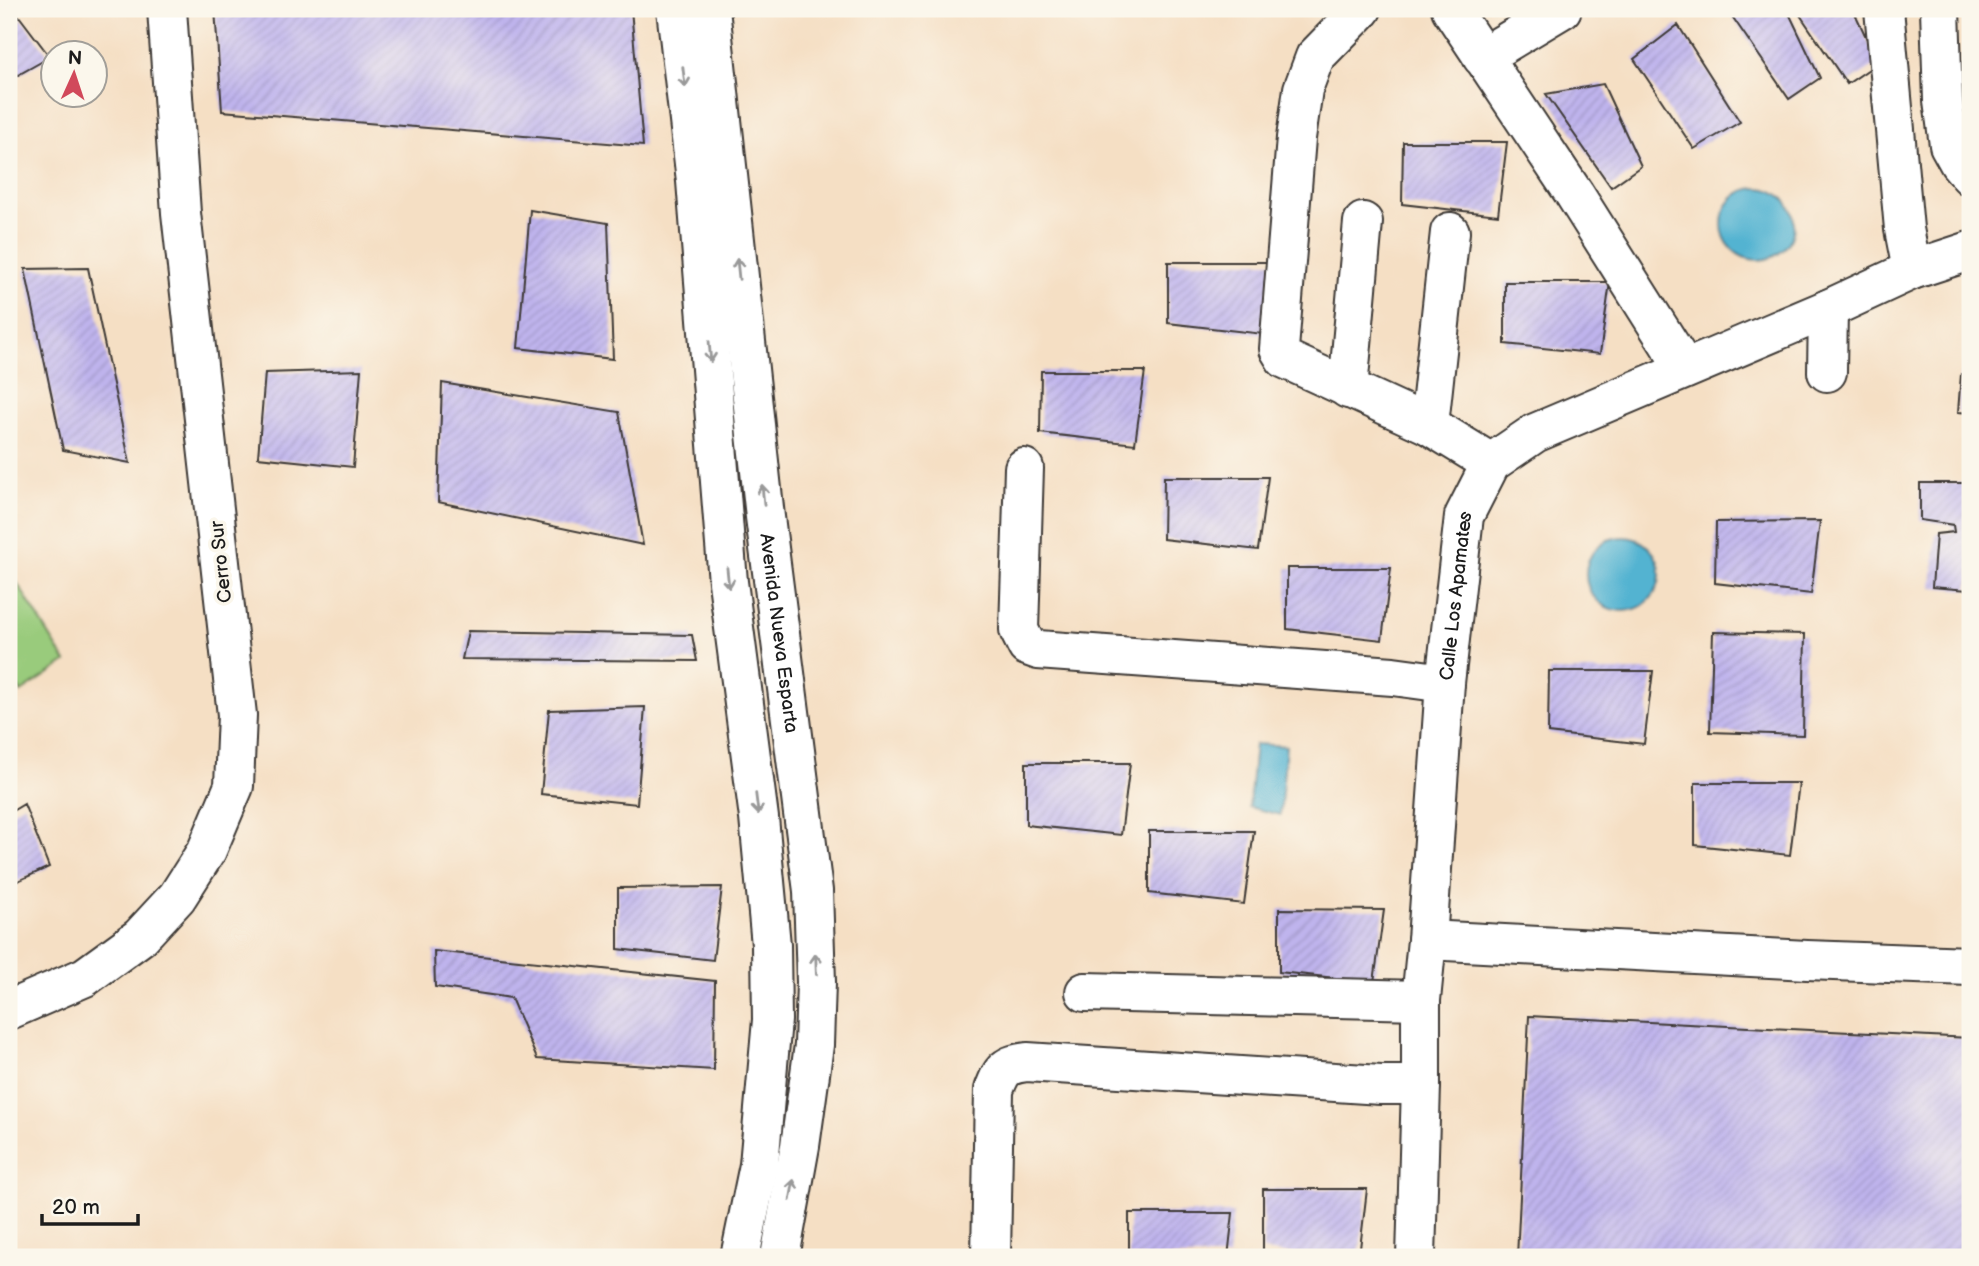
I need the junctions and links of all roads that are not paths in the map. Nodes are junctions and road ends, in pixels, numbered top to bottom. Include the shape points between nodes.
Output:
1 (167, 9) edge
2 (676, 9) edge
3 (710, 9) edge
4 (1362, 9) edge
5 (1451, 9) edge
6 (1562, 9) edge
7 (1884, 9) edge
8 (1940, 9) edge
9 (1482, 57) junction
10 (1970, 176) edge
11 (1363, 222) dead end
12 (1450, 232) dead end
13 (1970, 251) edge
14 (1912, 270) junction
15 (1828, 309) junction
16 (1685, 369) junction
17 (1827, 372) dead end
18 (1348, 389) junction
19 (1429, 425) junction
20 (1491, 463) junction
21 (1024, 468) dead end
22 (1445, 683) junction
23 (1427, 940) junction
24 (1970, 965) edge
25 (1085, 992) dead end
26 (1421, 1000) junction
27 (9, 1010) edge
28 (1421, 1085) junction
29 (740, 1257) edge
30 (780, 1257) edge
31 (991, 1257) edge
32 (1416, 1257) edge

1 - 27 street, Cerro Sur via 181,213 237,715 234,786 207,849 177,897 139,937 85,978
2 -> 29 street via 696,181 728,582 771,945 772,1020 759,1165
30 -> 3 street, Avenida Nueva Esparta via 814,1045 813,891 765,517
4 - 18 street via 1315,57 1303,89 1278,343 1284,359
5 - 9 street
6 - 9 street
7 - 14 street via 1904,229
8 - 10 street via 1942,101 1949,145
9 - 16 street
11 - 18 street
12 - 19 street
13 - 14 street, Calle Los Apamates
14 - 15 street, Calle Los Apamates
15 - 16 street, Calle Los Apamates
15 - 17 street
16 - 20 street, Calle Los Apamates via 1535,433
18 - 19 street
19 - 20 street
20 - 22 street, Calle Los Apamates via 1464,516
21 - 22 street via 1019,630 1027,646
22 - 23 street, Calle Los Apamates
23 - 24 street via 1892,947
23 - 26 street, Calle Los Apamates
25 - 26 street
26 - 28 street, Calle Los Apamates
28 - 31 street via 1027,1062 1010,1065 1000,1074 994,1090
28 - 32 street, Calle Los Apamates

